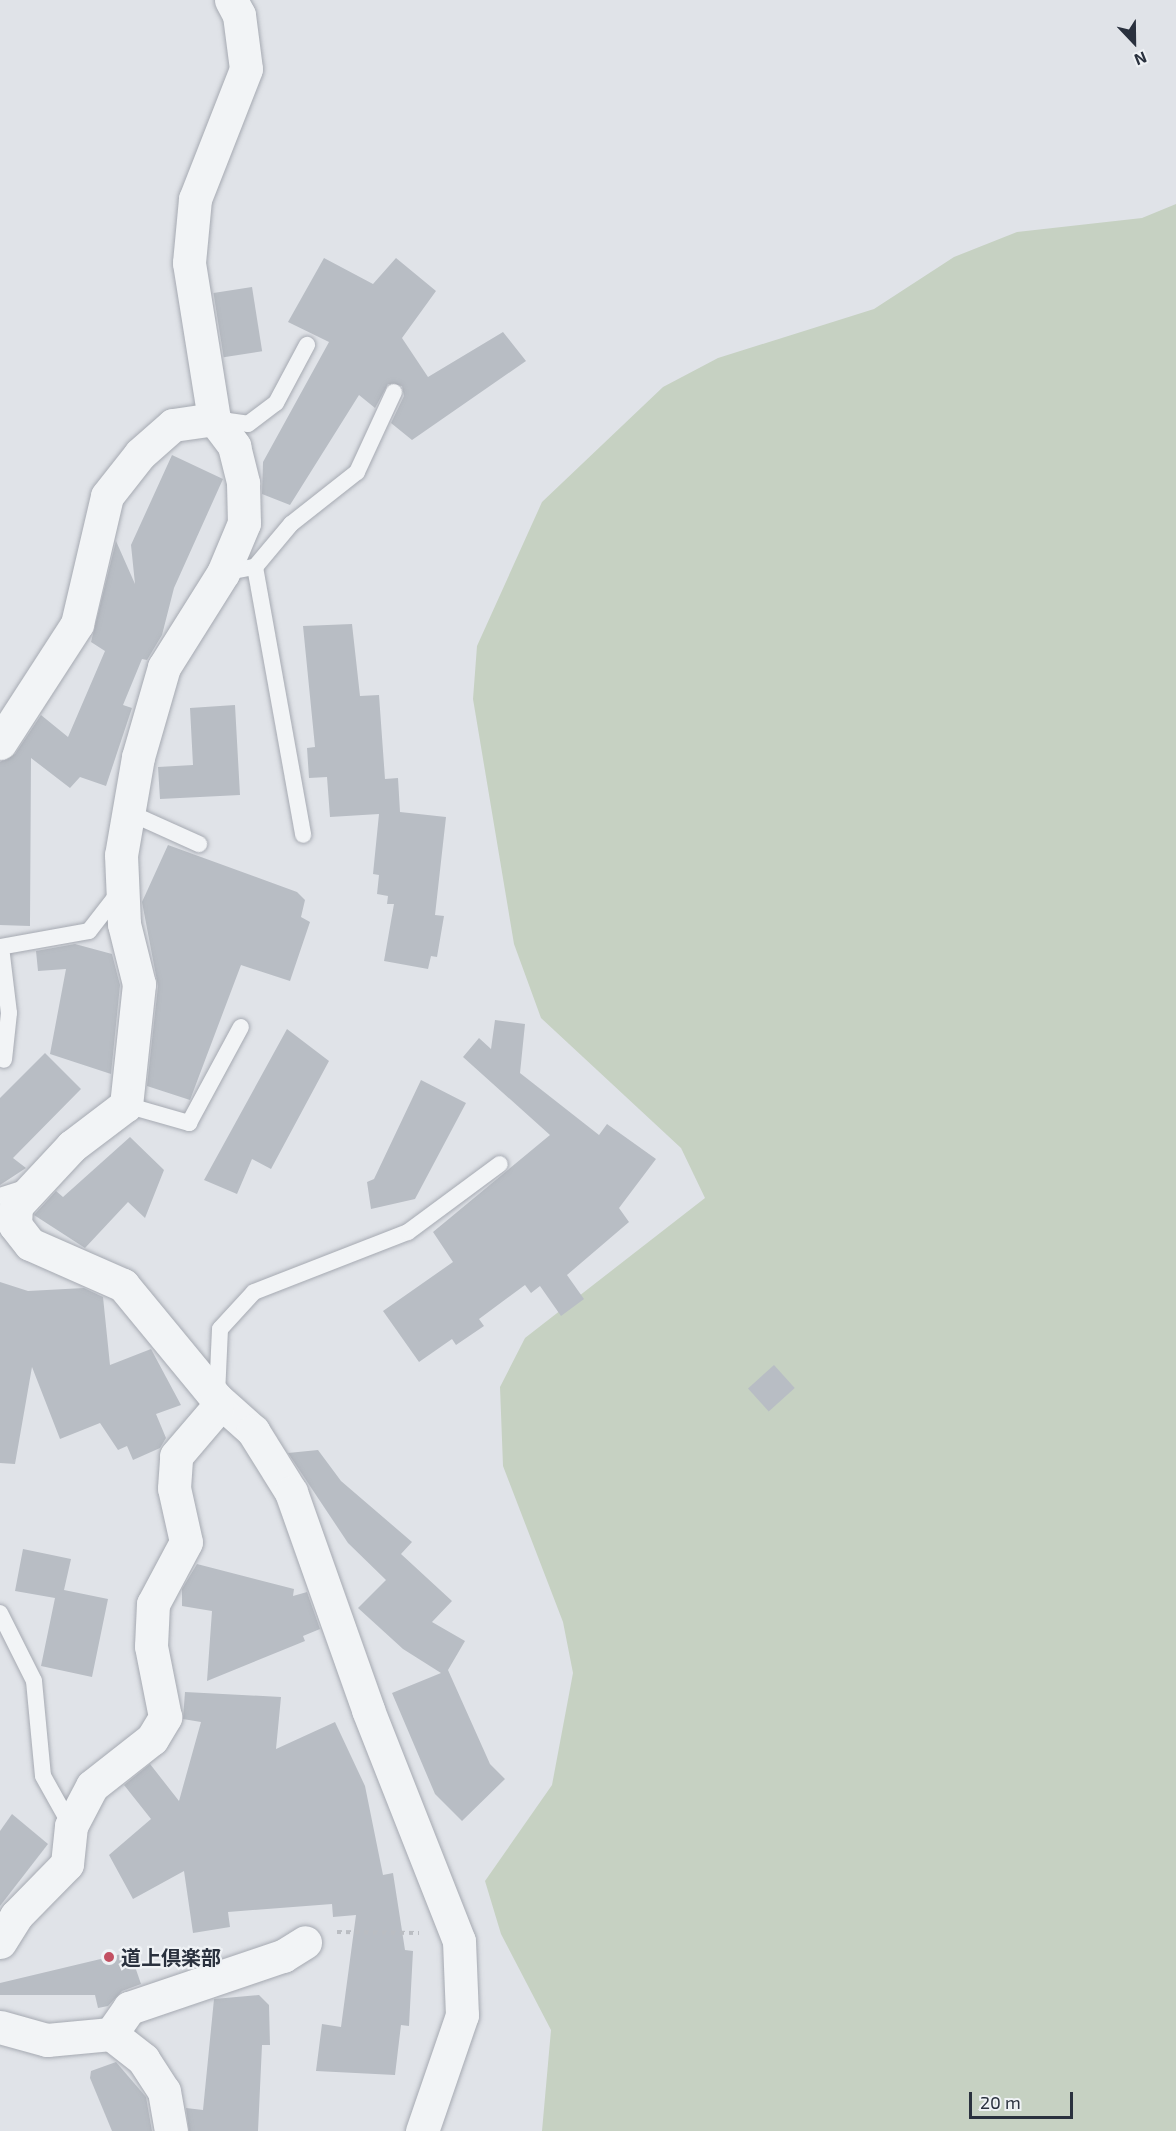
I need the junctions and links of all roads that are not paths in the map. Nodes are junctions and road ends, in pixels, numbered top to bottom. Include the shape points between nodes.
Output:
1 (231, 0) edge
2 (307, 345) dead end
3 (394, 392) dead end
4 (214, 419) junction
5 (239, 570) junction
6 (0, 743) edge
7 (128, 812) junction
8 (303, 835) dead end
9 (199, 844) dead end
10 (123, 888) junction
11 (1, 947) edge
12 (241, 1027) dead end
13 (4, 1060) dead end
14 (126, 1105) junction
15 (500, 1164) dead end
16 (38, 1183) junction
17 (0, 1196) edge
18 (216, 1398) junction
19 (0, 1613) edge
20 (71, 1826) junction
21 (0, 1942) edge
22 (305, 1942) road end
23 (0, 2026) edge
24 (111, 2034) junction
25 (171, 2131) edge
26 (422, 2131) edge

1 - 4 street via 239,15 246,69 195,199 189,263
2 - 4 lane via 276,403 248,423
3 - 5 lane via 357,472
4 - 5 street via 234,446 243,483
4 - 6 street via 173,425 140,453 107,496 77,624
5 - 7 street via 164,667
5 - 8 lane
7 - 9 lane
7 - 10 street
10 - 11 lane via 89,931
10 - 14 street via 124,924 139,984
11 - 13 lane via 9,1013
12 - 14 lane via 189,1123
14 - 16 street via 72,1146
15 - 18 lane via 408,1232 317,1263 254,1292 220,1329
16 - 17 lane
16 - 18 street via 16,1206 15,1225 30,1244 123,1285
18 - 20 street via 217,1408 176,1456 174,1488 186,1542 153,1604 151,1646 165,1717 152,1739 92,1786
18 - 26 street via 253,1431 291,1492 376,1732 459,1941 462,2015
19 - 20 lane via 33,1681 43,1776
20 - 21 street via 67,1864 16,1916
22 - 24 street via 283,1956 129,2008
23 - 24 street via 47,2040
24 - 25 street via 143,2058 164,2091

